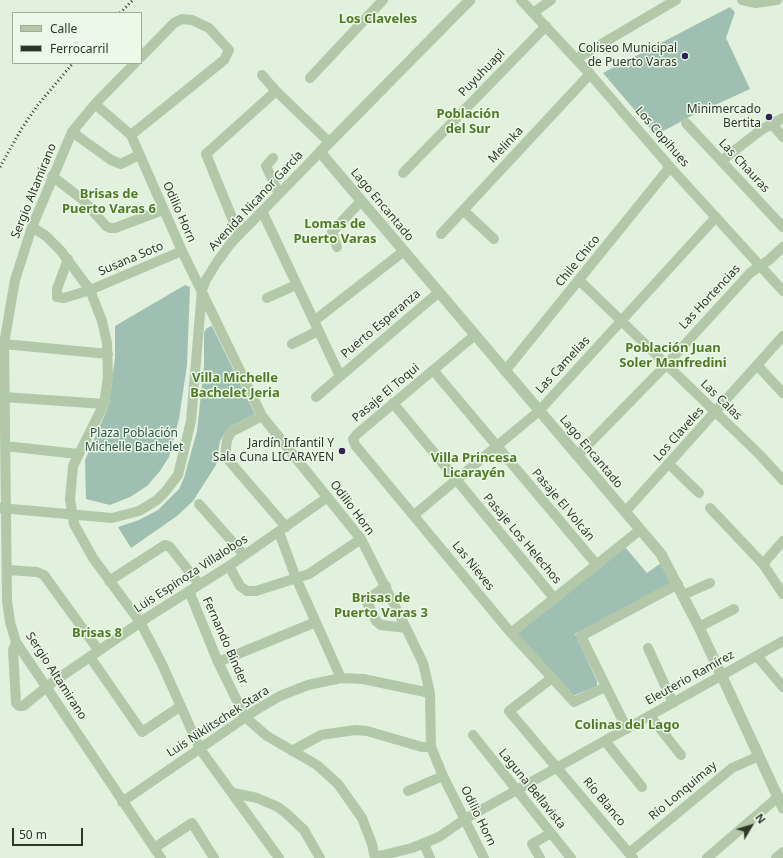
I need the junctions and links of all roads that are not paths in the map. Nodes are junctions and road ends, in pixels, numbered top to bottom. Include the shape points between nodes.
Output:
1 (383, 0) edge
2 (470, 0) edge
3 (521, 0) edge
4 (551, 0) edge
5 (676, 0) edge
6 (742, 0) edge
7 (777, 0) edge
8 (533, 13) junction
9 (546, 26) junction
10 (142, 56) edge
11 (576, 59) junction
12 (134, 64) edge
13 (590, 74) junction
14 (262, 75) dead end
15 (310, 78) dead end
16 (276, 91) junction
17 (95, 104) junction
18 (783, 118) edge
19 (686, 123) dead end
20 (772, 124) junction
21 (72, 132) junction
22 (131, 135) junction
23 (783, 137) edge
24 (329, 142) junction
25 (320, 152) junction
26 (139, 155) junction
27 (273, 158) dead end
28 (720, 161) junction
29 (670, 167) junction
30 (403, 173) dead end
31 (52, 176) junction
32 (279, 194) junction
33 (361, 201) junction
34 (163, 210) junction
35 (463, 210) junction
36 (262, 211) junction
37 (716, 217) junction
38 (32, 227) junction
39 (783, 227) edge
40 (441, 234) dead end
41 (239, 235) junction
42 (494, 239) dead end
43 (337, 247) dead end
44 (783, 247) edge
45 (182, 251) junction
46 (404, 251) junction
47 (68, 259) junction
48 (760, 266) junction
49 (579, 280) junction
50 (296, 285) junction
51 (90, 290) junction
52 (202, 290) junction
53 (783, 291) edge
54 (439, 292) junction
55 (267, 298) dead end
56 (216, 319) junction
57 (621, 321) junction
58 (199, 325) junction
59 (316, 326) junction
60 (475, 335) junction
61 (783, 336) edge
62 (4, 344) junction
63 (292, 344) dead end
64 (108, 354) junction
65 (666, 365) junction
66 (757, 365) junction
67 (433, 370) junction
68 (506, 371) junction
69 (340, 376) junction
70 (783, 393) edge
71 (4, 397) junction
72 (316, 397) dead end
73 (393, 403) junction
74 (104, 404) junction
75 (539, 410) junction
76 (715, 412) junction
77 (262, 416) junction
78 (5, 446) junction
79 (496, 446) junction
80 (78, 454) junction
81 (577, 456) junction
82 (669, 464) junction
83 (456, 480) junction
84 (783, 480) edge
85 (699, 493) dead end
86 (328, 496) junction
87 (198, 504) dead end
88 (710, 508) dead end
89 (4, 509) edge
90 (626, 512) junction
91 (72, 514) junction
92 (414, 515) junction
93 (282, 530) junction
94 (640, 530) junction
95 (361, 539) junction
96 (783, 541) edge
97 (244, 555) junction
98 (763, 564) junction
99 (597, 565) junction
100 (229, 566) junction
101 (8, 570) junction
102 (296, 578) junction
103 (109, 580) junction
104 (710, 583) dead end
105 (199, 584) junction
106 (678, 584) junction
107 (386, 586) junction
108 (189, 591) junction
109 (783, 594) edge
110 (683, 595) junction
111 (554, 598) junction
112 (734, 609) dead end
113 (140, 622) junction
114 (316, 622) junction
115 (699, 627) junction
116 (406, 628) junction
117 (511, 633) junction
118 (783, 641) edge
119 (16, 642) junction
120 (648, 648) dead end
121 (99, 651) junction
122 (757, 656) junction
123 (90, 657) junction
124 (218, 662) junction
125 (721, 676) junction
126 (341, 678) junction
127 (552, 678) junction
128 (47, 686) junction
129 (605, 687) junction
130 (783, 687) edge
131 (430, 693) junction
132 (673, 703) junction
133 (181, 706) junction
134 (650, 716) junction
135 (245, 718) junction
136 (627, 729) junction
137 (473, 735) dead end
138 (605, 741) junction
139 (431, 747) junction
140 (200, 749) junction
141 (292, 751) junction
142 (681, 755) dead end
143 (759, 756) junction
144 (558, 767) junction
145 (443, 776) junction
146 (642, 787) dead end
147 (517, 790) junction
148 (408, 791) dead end
149 (234, 793) junction
150 (779, 793) edge
151 (122, 802) junction
152 (783, 808) edge
153 (465, 819) junction
154 (551, 833) junction
155 (424, 844) junction
156 (154, 848) junction
157 (783, 852) edge
158 (631, 856) edge
159 (375, 857) edge
160 (161, 858) edge
161 (214, 858) edge
162 (279, 858) edge
163 (320, 858) edge
164 (430, 858) edge
165 (484, 858) edge
166 (540, 858) edge
167 (571, 858) edge
168 (707, 858) edge
169 (776, 858) edge

1 - 15 street
2 - 24 street, Avenida Nicanor García
3 - 8 street, Los Copihues
4 - 8 street
5 - 11 street
6 - 7 street via 756,4
8 - 9 street, Los Copihues
9 - 11 street, Los Copihues
9 - 30 street, Puyuhuapi
10 - 22 street via 174,23 182,19 192,20 208,28 229,50 224,60
11 - 13 street, Los Copihues
12 - 17 street, Sergio Altamirano
13 - 29 street, Los Copihues
13 - 35 street, Melinka
14 - 16 street
16 - 24 street
16 - 41 street via 206,154
17 - 21 street, Sergio Altamirano
17 - 22 street
18 - 20 street
19 - 28 street, Las Chauras
20 - 23 street
20 - 28 street
21 - 26 street via 111,160 121,164
21 - 31 street, Sergio Altamirano
22 - 26 street, Odilio Horn
24 - 25 street, Avenida Nicanor García
25 - 32 street, Avenida Nicanor García
25 - 33 street, Lago Encantado
26 - 34 street, Odilio Horn
27 - 32 street via 266,166
28 - 39 street, Las Chauras
29 - 37 street, Los Copihues
29 - 49 street, Chile Chico
31 - 34 street via 82,199 110,228
31 - 38 street, Sergio Altamirano
32 - 36 street, Avenida Nicanor García
33 - 43 street via 332,232
33 - 46 street, Lago Encantado
34 - 45 street, Odilio Horn
35 - 40 street, Melinka
35 - 42 street
36 - 41 street, Avenida Nicanor García
36 - 50 street
37 - 48 street, Los Copihues
37 - 57 street, Las Camelias
38 - 47 street via 54,243
38 - 62 street, Sergio Altamirano via 15,280
41 - 52 street, Avenida Nicanor García via 217,262
44 - 48 street, Las Hortencias
45 - 51 street, Susana Soto
45 - 52 street, Odilio Horn
46 - 54 street, Lago Encantado
46 - 59 street
47 - 51 street
47 - 51 street, Susana Soto via 57,296 64,298
48 - 53 street, Los Copihues
48 - 65 street, Las Hortencias via 750,273
49 - 57 street, Las Calas
49 - 68 street, Chile Chico
50 - 55 street
50 - 59 street
51 - 64 street via 102,321
52 - 56 street, Odilio Horn
52 - 58 street, Avenida Nicanor García
54 - 60 street, Lago Encantado
54 - 69 street, Puerto Esperanza
56 - 58 street via 206,318
56 - 77 street, Odilio Horn
57 - 65 street, Las Calas
57 - 75 street, Las Camelias
58 - 91 street, Avenida Nicanor García via 191,421 178,475 172,484 157,500 130,515 103,519
59 - 63 street
59 - 69 street
60 - 67 street, Pasaje El Toqui
60 - 68 street, Lago Encantado
61 - 66 street, Los Claveles
62 - 64 street
62 - 71 street, Sergio Altamirano
64 - 74 street
65 - 76 street, Las Calas
65 - 81 street, Las Hortencias
66 - 70 street
66 - 76 street, Los Claveles
67 - 73 street, Pasaje El Toqui
67 - 79 street, Pasaje El Volcán
68 - 75 street, Lago Encantado
69 - 72 street, Puerto Esperanza
71 - 74 street
71 - 78 street, Sergio Altamirano
73 - 83 street, Pasaje Los Helechos
73 - 92 street, Pasaje El Toqui via 353,439 355,445
74 - 80 street
75 - 79 street, Las Camelias
75 - 81 street, Lago Encantado
76 - 82 street, Los Claveles
76 - 84 street, Las Calas
77 - 86 street, Odilio Horn
77 - 93 street via 231,432 225,456
78 - 80 street
78 - 89 street, Sergio Altamirano
79 - 83 street, Las Camelias
79 - 99 street, Pasaje El Volcán
80 - 91 street via 71,480
81 - 90 street, Lago Encantado
82 - 85 street
82 - 90 street, Los Claveles
83 - 92 street, Las Camelias
83 - 111 street, Pasaje Los Helechos
86 - 93 street, Luis Espinoza Villalobos
86 - 95 street, Odilio Horn
87 - 97 street
88 - 98 street
89 - 91 street, Avenida Nicanor García
89 - 101 street, Sergio Altamirano
90 - 94 street, Lago Encantado
91 - 103 street via 74,524 87,549
92 - 117 street, Las Nieves
93 - 97 street, Luis Espinoza Villalobos
93 - 102 street
94 - 99 street
94 - 106 street, Lago Encantado via 661,554
95 - 102 street via 309,574
95 - 107 street, Odilio Horn
96 - 98 street
97 - 100 street, Luis Espinoza Villalobos
98 - 109 street
99 - 111 street
100 - 102 street via 240,586 247,590 256,591
100 - 105 street, Luis Espinoza Villalobos
101 - 119 street, Sergio Altamirano via 7,600
101 - 121 street via 37,572 44,575
102 - 114 street
103 - 105 street via 165,545 170,547
103 - 113 street
104 - 110 street
105 - 108 street, Luis Espinoza Villalobos
106 - 110 street, Lago Encantado
106 - 129 street via 581,636
107 - 116 street, Odilio Horn
107 - 116 street via 367,602 376,621 381,625
108 - 113 street, Luis Espinoza Villalobos
108 - 124 street, Fernando Binder
110 - 115 street, Lago Encantado
111 - 117 street
112 - 115 street
113 - 121 street, Luis Espinoza Villalobos
113 - 133 street via 162,662
114 - 124 street
114 - 126 street
115 - 125 street, Lago Encantado
116 - 131 street, Odilio Horn via 423,663
117 - 127 street, Las Nieves
118 - 122 street, Eleuterio Ramírez
119 - 128 street, Sergio Altamirano
119 - 128 street, Luis Espinoza Villalobos via 13,650 16,703 23,706
120 - 132 street
121 - 123 street, Luis Espinoza Villalobos
122 - 125 street, Eleuterio Ramírez
122 - 130 street
123 - 128 street, Luis Espinoza Villalobos
123 - 133 street via 142,732
124 - 135 street, Fernando Binder
125 - 132 street, Eleuterio Ramírez
125 - 143 street, Lago Encantado
126 - 131 street, Luis Niklitschek Stara via 386,683
126 - 135 street, Luis Niklitschek Stara via 292,691 268,702
127 - 129 street, Las Nieves via 574,702
127 - 144 street, Río Blanco via 509,710
128 - 151 street, Sergio Altamirano
129 - 136 street
131 - 139 street, Odilio Horn
132 - 134 street, Eleuterio Ramírez
133 - 140 street
134 - 136 street, Eleuterio Ramírez
134 - 142 street
135 - 140 street, Luis Niklitschek Stara
135 - 141 street, Fernando Binder via 267,736
136 - 138 street, Eleuterio Ramírez
137 - 147 street, Laguna Bellavista
138 - 144 street, Eleuterio Ramírez
138 - 146 street
139 - 141 street via 355,730 321,735
139 - 145 street, Odilio Horn
140 - 149 street
140 - 151 street, Luis Niklitschek Stara
141 - 159 street, Fernando Binder via 328,774 347,795 367,831
143 - 150 street, Lago Encantado
143 - 158 street, Río Lonquimay via 732,768
144 - 147 street, Eleuterio Ramírez
144 - 158 street, Río Blanco
145 - 148 street
145 - 153 street, Odilio Horn
147 - 153 street, Eleuterio Ramírez
147 - 154 street, Laguna Bellavista
149 - 162 street
149 - 163 street via 257,798 287,814 304,830
150 - 152 street, Lago Encantado
150 - 168 street
151 - 156 street, Sergio Altamirano
153 - 155 street, Eleuterio Ramírez
153 - 165 street, Odilio Horn
154 - 166 street via 532,844
154 - 167 street, Laguna Bellavista
155 - 159 street, Eleuterio Ramírez
155 - 164 street
156 - 160 street, Sergio Altamirano
156 - 161 street via 192,823
157 - 169 street

